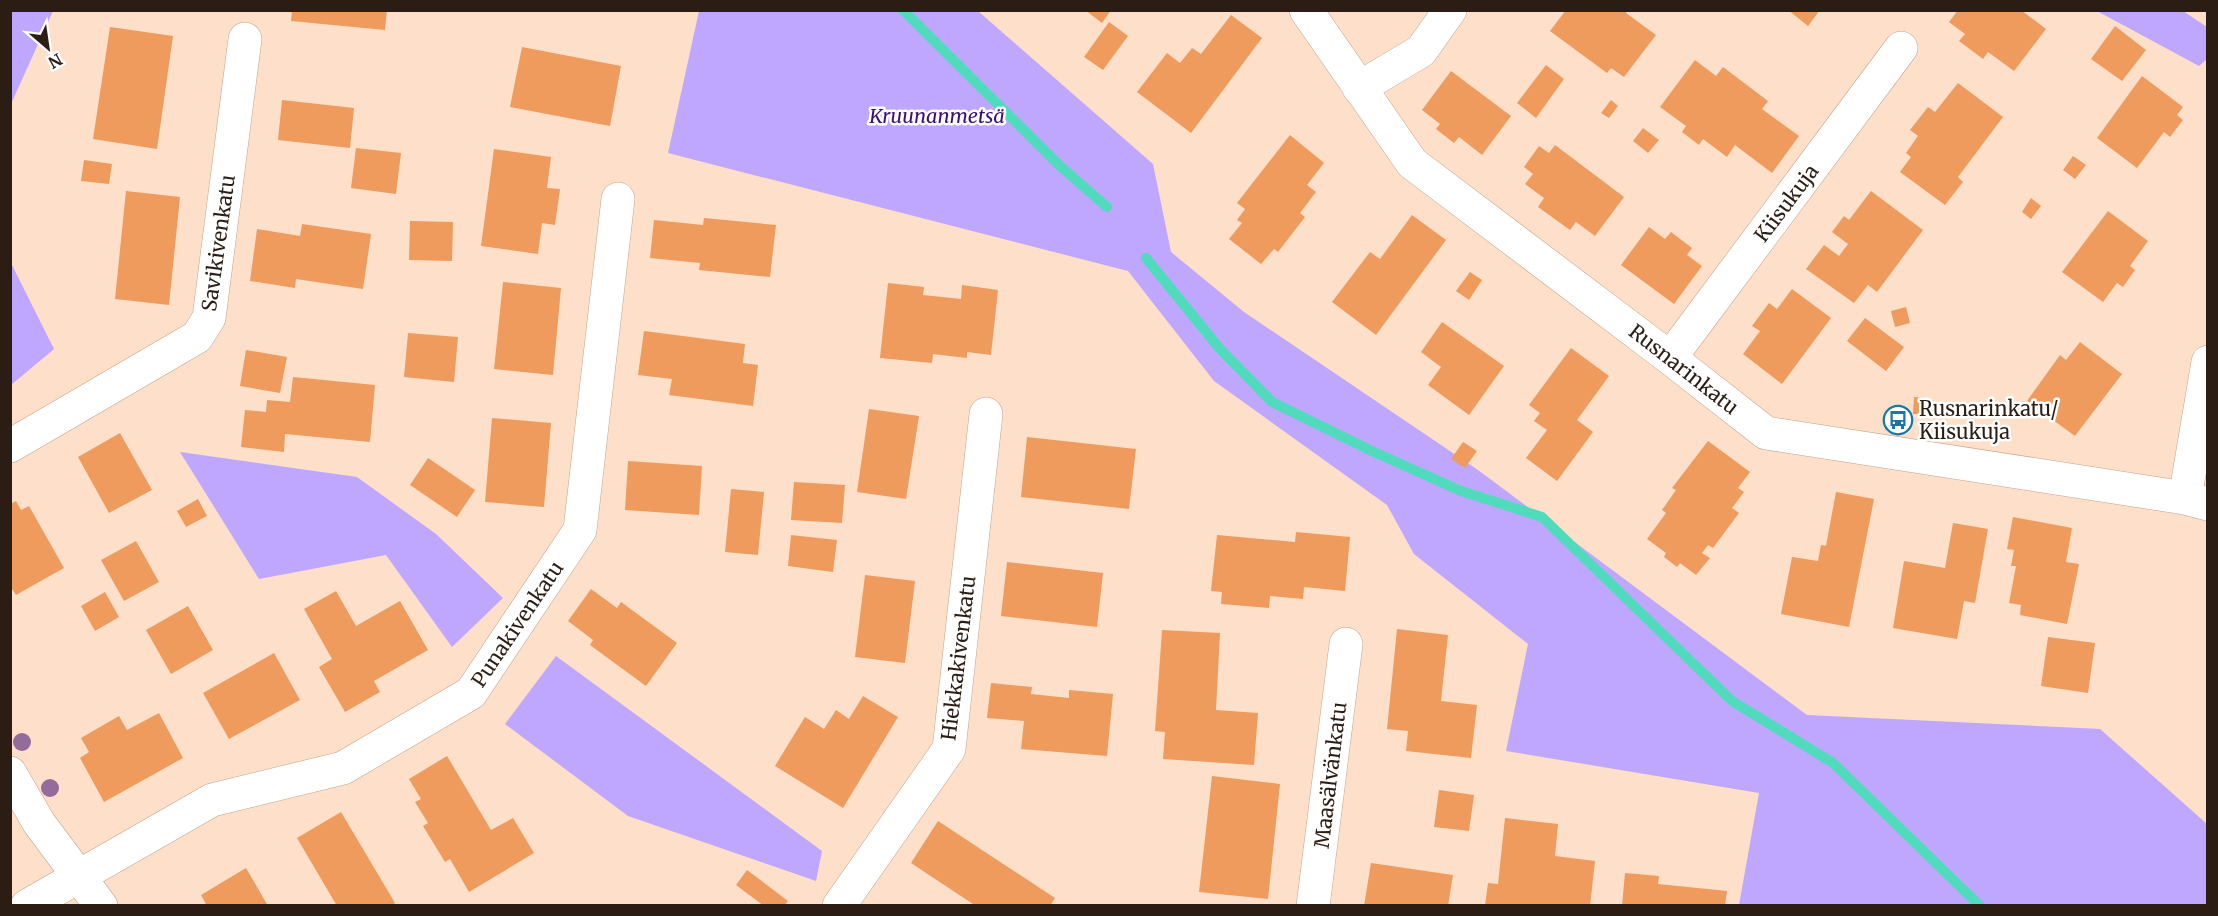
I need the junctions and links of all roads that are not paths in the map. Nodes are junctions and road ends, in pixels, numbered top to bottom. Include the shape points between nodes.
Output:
1 (1306, 10) edge
2 (1450, 10) edge
3 (245, 39) dead end
4 (1901, 48) dead end
5 (1359, 88) junction
6 (618, 199) dead end
7 (1670, 358) junction
8 (2208, 362) edge
9 (986, 414) dead end
10 (10, 446) edge
11 (2196, 501) edge
12 (1347, 644) dead end
13 (10, 773) edge
14 (79, 876) junction
15 (27, 906) edge
16 (101, 906) edge
17 (839, 906) edge
18 (1313, 906) edge

1 - 5 street, Rusnarinkatu
2 - 5 street via 1421,51
3 - 10 street, Savikivenkatu via 210,318 197,338
4 - 7 street, Kiisukuja
5 - 7 street, Rusnarinkatu via 1412,163
6 - 14 street, Punakivenkatu via 580,530 471,693 343,768 212,800
7 - 11 street, Rusnarinkatu via 1766,433
8 - 11 street
9 - 17 street, Hiekkakivenkatu via 949,749
12 - 18 street, Maasälvänkatu
13 - 14 street via 39,823
14 - 15 street, Punakivenkatu
14 - 16 street

